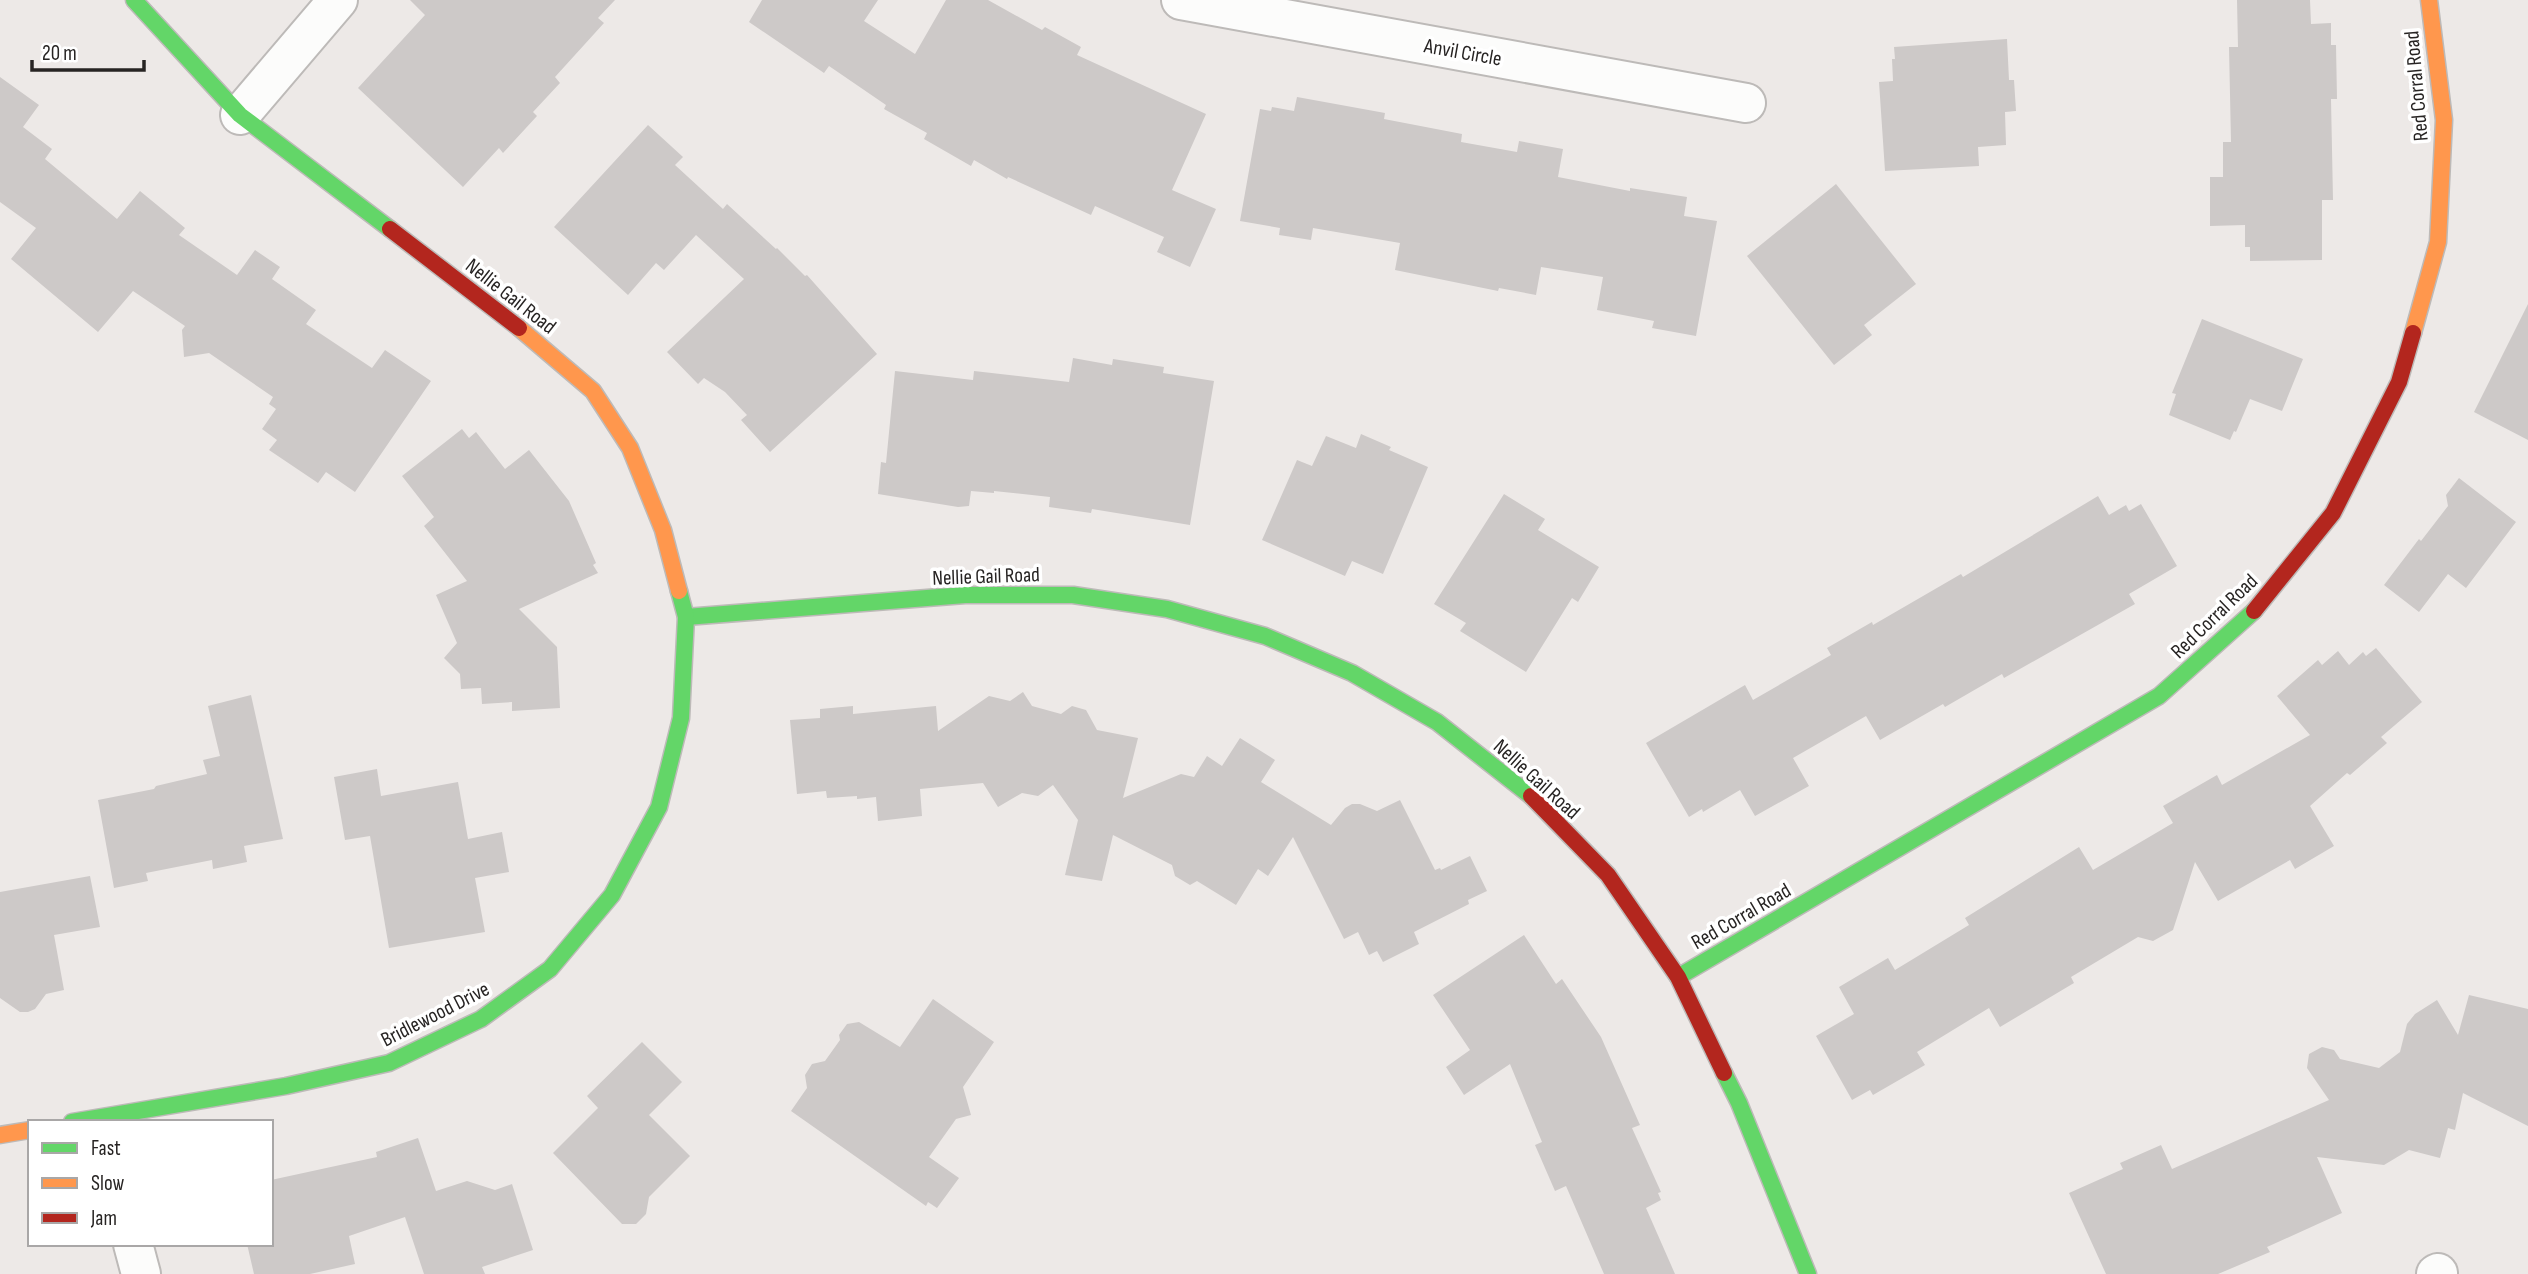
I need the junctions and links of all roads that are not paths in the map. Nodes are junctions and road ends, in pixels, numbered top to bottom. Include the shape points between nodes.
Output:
1 (134, 0) edge
2 (338, 0) edge
3 (1181, 0) edge
4 (2429, 0) edge
5 (1746, 103) dead end
6 (240, 115) junction
7 (686, 617) junction
8 (1678, 976) junction
9 (95, 1120) edge
10 (28, 1130) edge
11 (0, 1135) edge
12 (134, 1246) edge
13 (141, 1274) edge
14 (1808, 1274) edge

1 - 6 street, Nellie Gail Road
2 - 6 street
3 - 5 street, Anvil Circle
4 - 8 street, Red Corral Road via 2444,120 2438,242 2399,382 2333,513 2258,608 2159,696
6 - 7 street, Nellie Gail Road via 530,336 593,391 630,448 654,506
7 - 8 street, Nellie Gail Road via 965,596 1073,595 1167,609 1265,636 1352,673 1437,722 1532,797 1608,875
7 - 9 street, Bridlewood Drive via 681,718 659,807 612,895 550,969 481,1018 388,1063
8 - 14 street, Nellie Gail Road via 1739,1103
10 - 11 street
12 - 13 street

